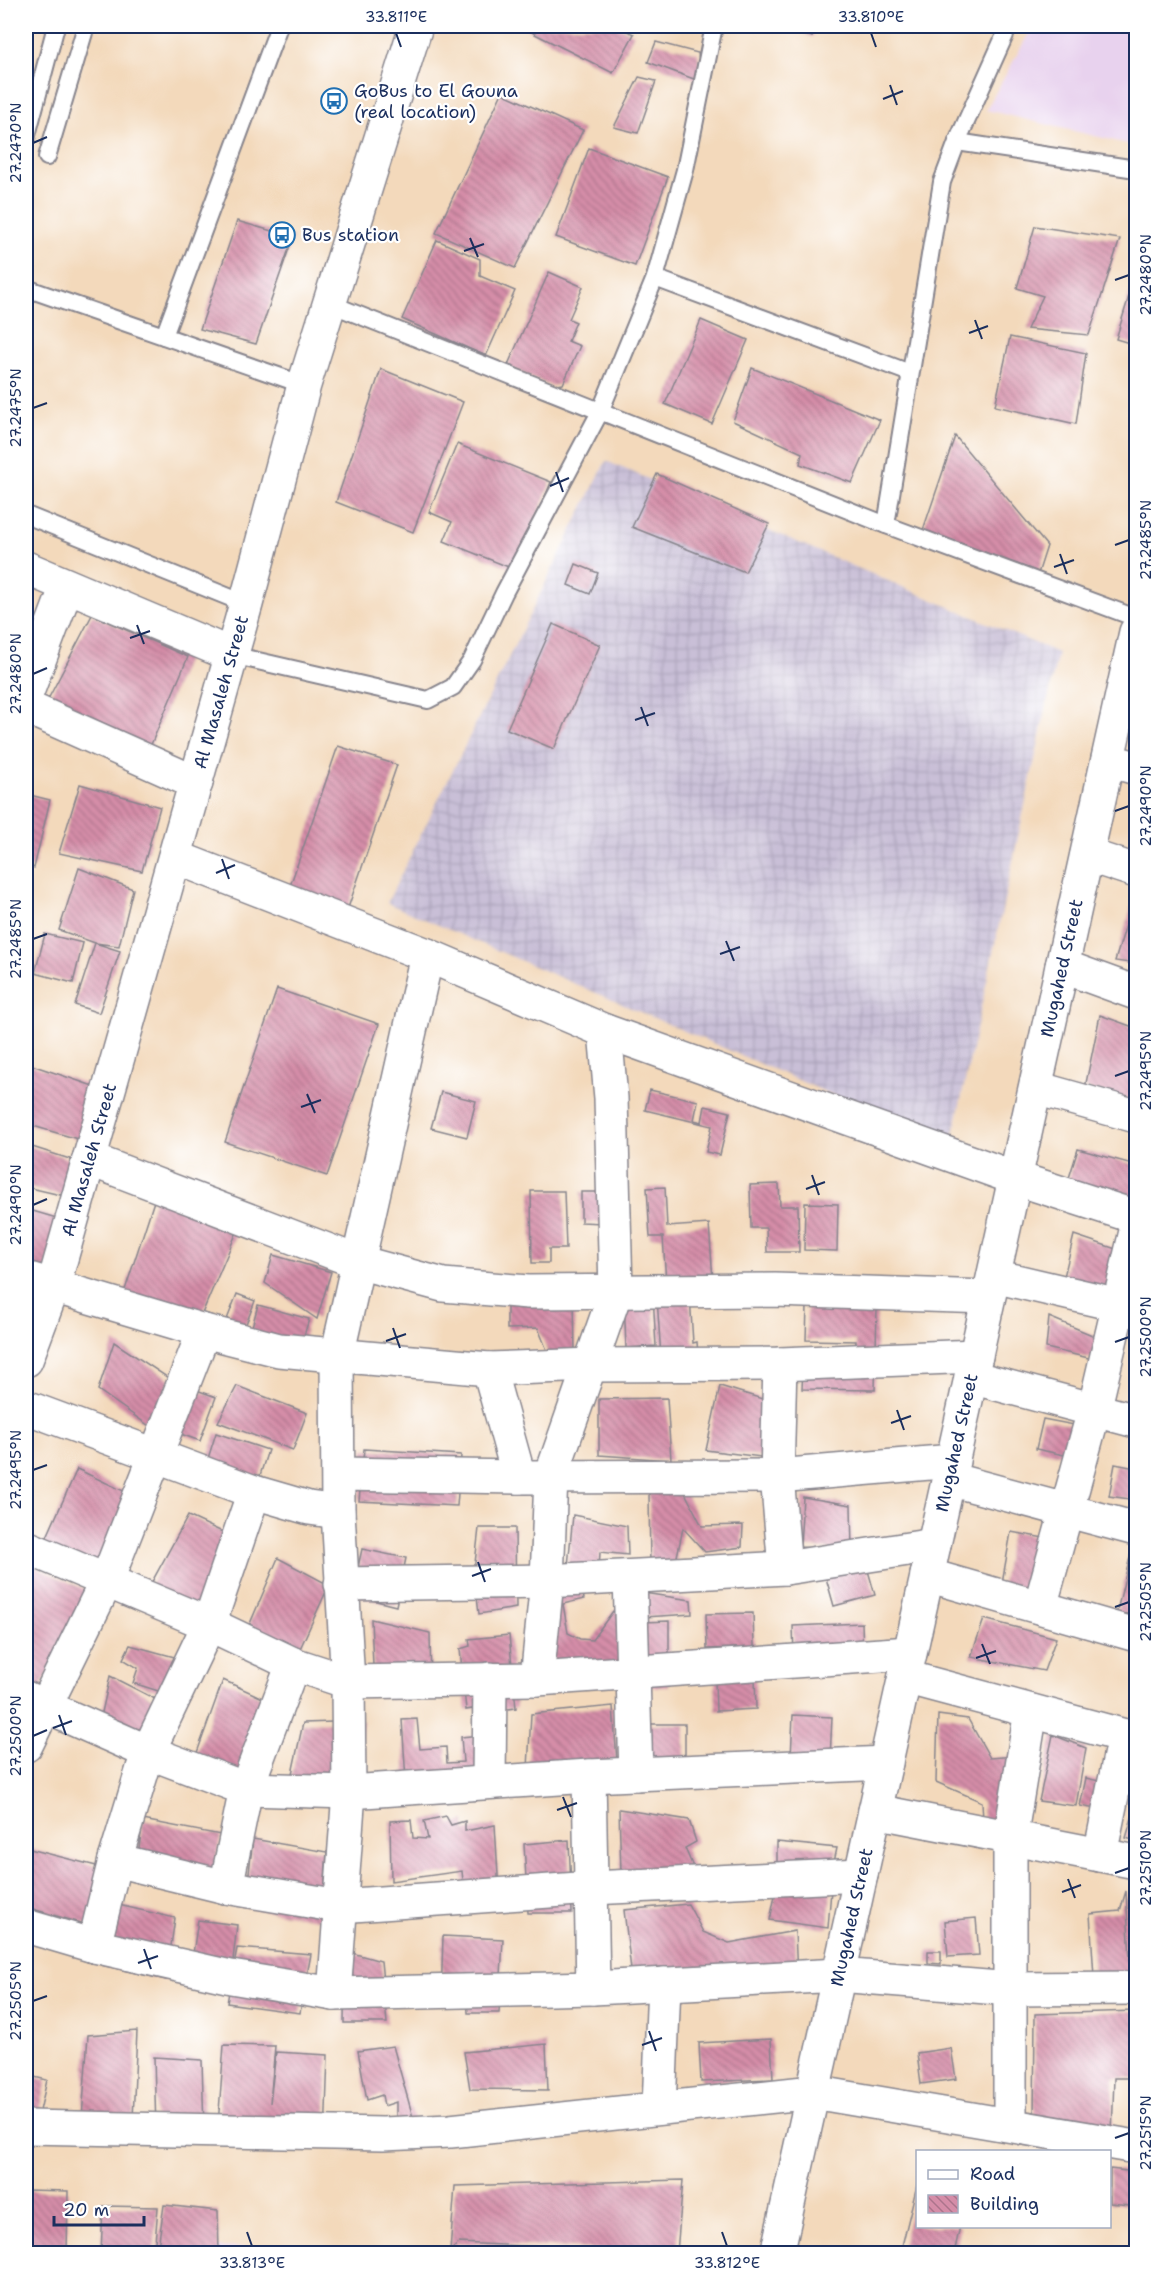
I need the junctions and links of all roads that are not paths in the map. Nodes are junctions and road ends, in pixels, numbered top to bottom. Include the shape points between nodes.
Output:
1 (56, 26) edge
2 (86, 26) edge
3 (279, 26) edge
4 (416, 26) edge
5 (714, 26) edge
6 (1009, 26) edge
7 (26, 139) edge
8 (957, 142) junction
9 (47, 158) dead end
10 (1137, 169) edge
11 (655, 278) junction
12 (26, 288) edge
13 (331, 304) junction
14 (164, 336) junction
15 (910, 373) junction
16 (304, 385) junction
17 (600, 412) junction
18 (26, 515) edge
19 (885, 525) junction
20 (26, 568) edge
21 (67, 586) junction
22 (246, 604) junction
23 (1137, 618) edge
24 (1137, 633) edge
25 (232, 655) junction
26 (26, 694) edge
27 (26, 707) edge
28 (1122, 764) edge
29 (196, 783) junction
30 (1087, 855) junction
31 (175, 857) junction
32 (1137, 871) edge
33 (427, 955) junction
34 (1062, 966) junction
35 (1137, 993) edge
36 (605, 1031) junction
37 (1036, 1088) junction
38 (1137, 1116) edge
39 (89, 1158) junction
40 (1016, 1178) junction
41 (1137, 1217) edge
42 (1137, 1231) edge
43 (358, 1262) junction
44 (39, 1283) edge
45 (991, 1287) junction
46 (616, 1291) junction
47 (1128, 1308) edge
48 (204, 1331) junction
49 (337, 1356) junction
50 (26, 1360) edge
51 (780, 1364) junction
52 (592, 1365) junction
53 (974, 1366) junction
54 (489, 1369) junction
55 (26, 1407) edge
56 (1094, 1410) junction
57 (1137, 1421) edge
58 (156, 1456) junction
59 (951, 1470) junction
60 (339, 1474) junction
61 (551, 1476) junction
62 (777, 1476) junction
63 (519, 1477) junction
64 (254, 1492) junction
65 (1065, 1509) junction
66 (338, 1512) junction
67 (1137, 1529) edge
68 (26, 1547) edge
69 (931, 1560) junction
70 (785, 1568) junction
71 (630, 1577) junction
72 (107, 1580) junction
73 (547, 1581) junction
74 (341, 1584) junction
75 (1040, 1607) junction
76 (209, 1624) junction
77 (1137, 1635) edge
78 (293, 1664) junction
79 (908, 1665) junction
80 (632, 1672) junction
81 (490, 1679) junction
82 (537, 1679) junction
83 (348, 1682) junction
84 (34, 1703) edge
85 (1031, 1711) junction
86 (1130, 1737) edge
87 (26, 1745) edge
88 (148, 1752) junction
89 (886, 1763) junction
90 (636, 1774) junction
91 (589, 1776) junction
92 (489, 1782) junction
93 (246, 1789) junction
94 (349, 1792) junction
95 (875, 1811) junction
96 (1010, 1839) junction
97 (1100, 1855) junction
98 (115, 1860) junction
99 (1137, 1862) edge
100 (861, 1875) junction
101 (226, 1887) junction
102 (592, 1888) junction
103 (339, 1906) junction
104 (26, 1926) edge
105 (94, 1946) junction
106 (839, 1975) junction
107 (664, 1984) junction
108 (1137, 1988) edge
109 (593, 1989) junction
110 (1011, 1989) junction
111 (334, 1994) junction
112 (813, 2092) junction
113 (659, 2108) junction
114 (1010, 2124) junction
115 (26, 2127) edge
116 (1137, 2147) edge
117 (777, 2253) edge

1 - 7 lane
2 - 9 lane
3 - 14 lane
4 - 13 street, Al Masaleh Street
5 - 11 lane via 684,170
6 - 8 lane
8 - 10 lane
8 - 15 lane via 942,182
11 - 15 lane
11 - 17 lane
12 - 14 lane
13 - 16 street, Al Masaleh Street
13 - 17 lane
14 - 16 lane
15 - 19 lane
16 - 22 street, Al Masaleh Street
17 - 19 lane
17 - 25 lane via 472,660 453,687 428,700
18 - 22 lane
19 - 23 lane
20 - 21 street
21 - 25 street
21 - 26 street
22 - 25 street, Al Masaleh Street
24 - 28 street, Mugahed Street
25 - 29 street, Al Masaleh Street
27 - 29 street
28 - 30 street, Mugahed Street
29 - 31 street, Al Masaleh Street
30 - 32 street
30 - 34 street, Mugahed Street
31 - 33 street
31 - 39 street, Al Masaleh Street
33 - 36 street
33 - 43 street
34 - 35 street
34 - 37 street, Mugahed Street
36 - 40 street
36 - 46 street via 611,1098
37 - 38 street
37 - 40 street, Mugahed Street
39 - 43 street
39 - 44 street, Al Masaleh Street
40 - 41 street
40 - 45 street, Mugahed Street
42 - 47 street
43 - 46 street via 443,1285 528,1292
43 - 49 street
44 - 48 street
44 - 50 street, Al Masaleh Street
45 - 46 street
45 - 47 street
45 - 53 street, Mugahed Street
46 - 52 street
47 - 56 street
48 - 49 street via 279,1350
48 - 58 street
49 - 54 street
49 - 60 street
51 - 52 street
51 - 53 street
51 - 62 street
52 - 54 street
52 - 61 street
53 - 56 street
53 - 59 street, Mugahed Street
54 - 63 street
55 - 58 street
56 - 57 street
56 - 65 street
58 - 64 street
58 - 72 street
59 - 62 street
59 - 65 street
59 - 69 street, Mugahed Street
60 - 63 street
60 - 66 street
61 - 62 street
61 - 63 street
61 - 73 street
62 - 70 street
64 - 66 street
64 - 76 street
65 - 67 street
65 - 75 street
66 - 74 street
68 - 72 street
69 - 70 street
69 - 75 street
69 - 79 street, Mugahed Street
70 - 71 street
71 - 73 street
71 - 80 street
72 - 76 street
72 - 84 street
73 - 74 street
73 - 82 street
74 - 83 street
75 - 77 street
76 - 78 street
76 - 88 street
78 - 83 street
78 - 93 street
79 - 80 street
79 - 85 street
79 - 89 street, Mugahed Street
80 - 82 street
80 - 90 street
81 - 82 street
81 - 83 street
81 - 92 street
83 - 94 street
84 - 87 street
84 - 88 street
85 - 86 street
85 - 96 street
86 - 97 street
88 - 93 street
88 - 98 street
89 - 90 street
89 - 95 street, Mugahed Street
90 - 91 street
91 - 92 street
91 - 102 street
92 - 94 street
93 - 94 street
93 - 101 street
94 - 103 street
95 - 96 street
95 - 100 street, Mugahed Street
96 - 97 street
96 - 110 street
97 - 99 street
98 - 101 street
98 - 105 street
100 - 102 street
100 - 106 street, Mugahed Street
101 - 103 street
102 - 103 street
102 - 109 street
103 - 111 street
104 - 105 street
105 - 111 street via 240,1979
106 - 107 street
106 - 110 street
106 - 112 street, Mugahed Street
107 - 109 street
107 - 113 street
108 - 110 street
109 - 111 street
110 - 114 street
112 - 113 street
112 - 114 street
112 - 117 street, Mugahed Street
113 - 115 street via 450,2131 383,2134
114 - 116 street

